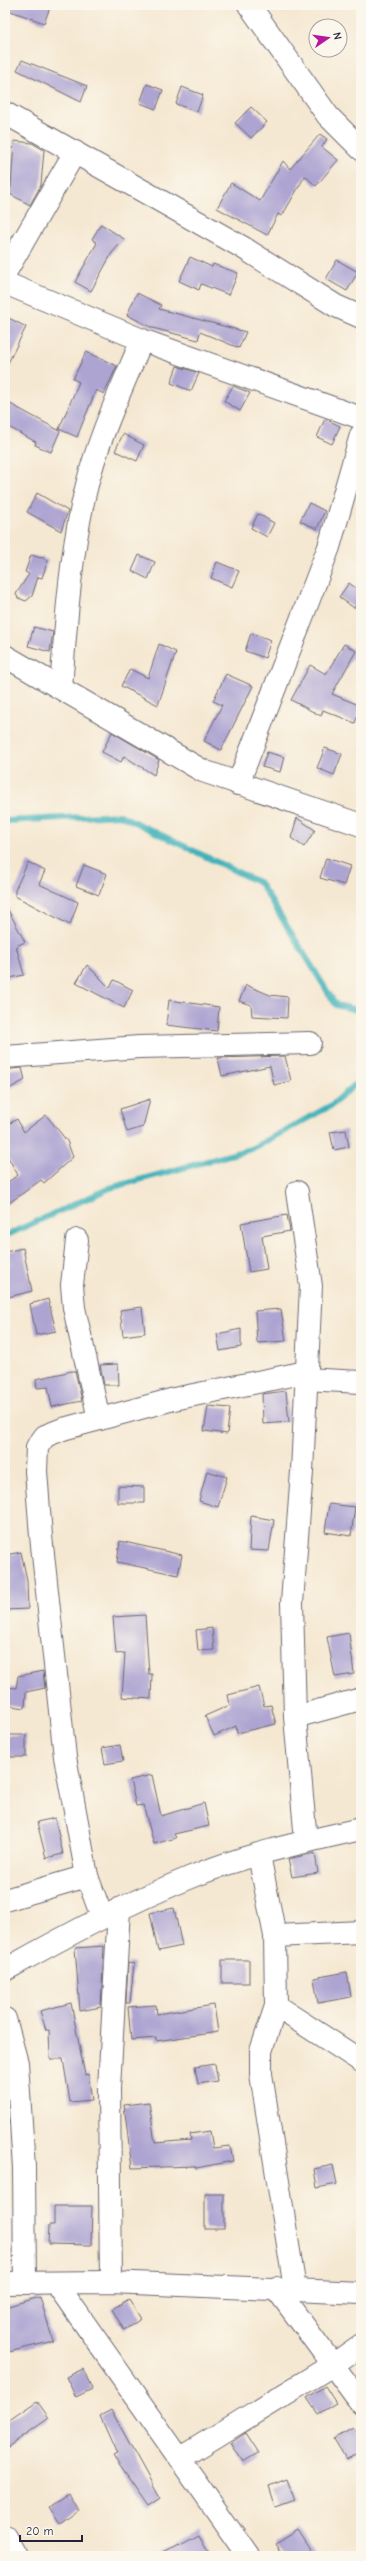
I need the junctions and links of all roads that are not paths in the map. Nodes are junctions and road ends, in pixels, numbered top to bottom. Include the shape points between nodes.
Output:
1 (249, 5) edge
2 (5, 113) edge
3 (361, 150) edge
4 (75, 152) junction
5 (5, 274) edge
6 (5, 283) edge
7 (361, 317) edge
8 (142, 340) junction
9 (361, 418) edge
10 (361, 435) edge
11 (5, 656) edge
12 (61, 688) junction
13 (238, 784) junction
14 (361, 825) edge
15 (310, 1043) dead end
16 (5, 1057) edge
17 (297, 1192) dead end
18 (77, 1240) dead end
19 (305, 1375) junction
20 (361, 1382) edge
21 (99, 1419) junction
22 (361, 1699) edge
23 (295, 1717) junction
24 (361, 1829) edge
25 (306, 1841) junction
26 (258, 1855) junction
27 (87, 1876) junction
28 (5, 1900) edge
29 (110, 1913) junction
30 (361, 1932) edge
31 (276, 1936) junction
32 (5, 1970) edge
33 (276, 2006) junction
34 (5, 2019) edge
35 (361, 2061) edge
36 (111, 2282) junction
37 (15, 2283) edge
38 (56, 2283) junction
39 (286, 2289) junction
40 (361, 2293) edge
41 (361, 2345) edge
42 (334, 2364) junction
43 (361, 2403) edge
44 (179, 2459) junction
45 (5, 2537) edge
46 (16, 2556) edge
47 (248, 2556) edge

1 - 3 street via 328,116
2 - 4 street
4 - 5 street
4 - 7 street via 242,247 336,306
6 - 8 street
8 - 9 street
8 - 12 street via 102,435 85,492 69,588
10 - 13 street via 328,547
11 - 12 street
12 - 13 street via 203,771
13 - 14 street
15 - 16 street via 139,1047
17 - 19 street via 311,1286
18 - 21 street via 72,1285 74,1308
19 - 20 street
19 - 21 street via 174,1399
19 - 23 street via 302,1471 292,1603
21 - 27 street via 45,1436 37,1447 36,1471 65,1758
22 - 23 street
23 - 25 street
24 - 25 street
25 - 26 street
26 - 29 street via 191,1877
26 - 31 street
27 - 28 street
27 - 29 street
29 - 32 street
29 - 36 street via 108,2088
30 - 31 street
31 - 33 street
33 - 35 street
33 - 39 street via 261,2051 261,2074
34 - 37 street via 17,2063 24,2167
36 - 38 street
36 - 39 street
37 - 38 street
38 - 44 street
39 - 40 street
39 - 42 street
41 - 42 street
42 - 43 street
42 - 44 street
44 - 47 street
45 - 46 street

